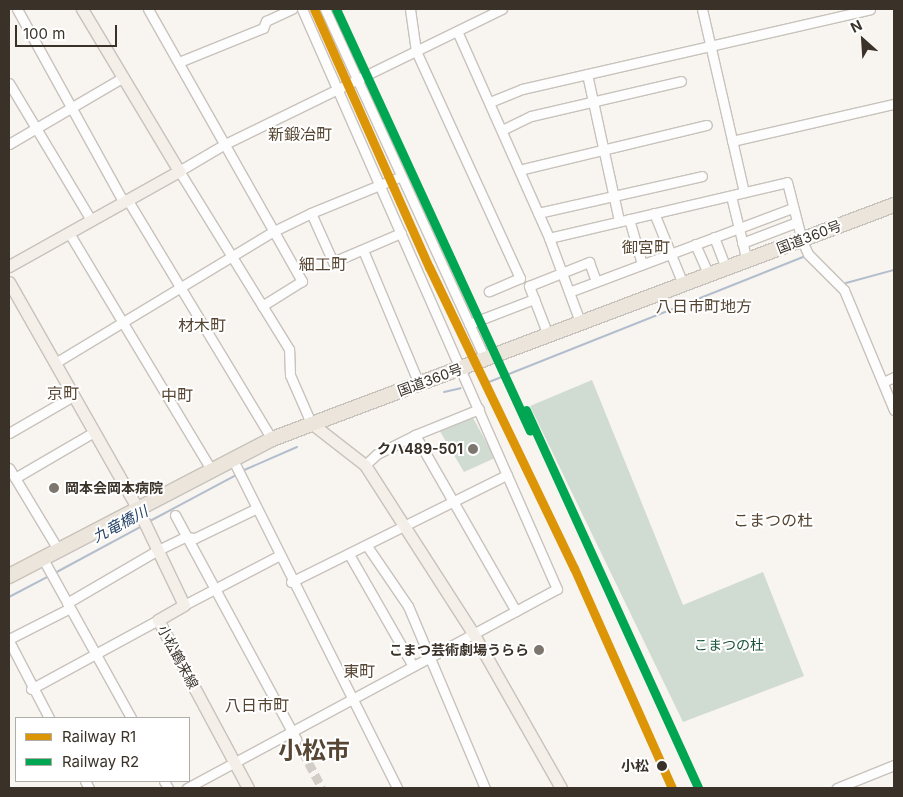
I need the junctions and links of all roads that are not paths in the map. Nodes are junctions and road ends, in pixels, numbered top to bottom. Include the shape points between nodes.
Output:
1 (17, 9) edge
2 (82, 9) edge
3 (148, 9) edge
4 (292, 9) edge
5 (302, 9) edge
6 (325, 9) edge
7 (410, 9) edge
8 (502, 9) edge
9 (702, 9) edge
10 (870, 9) edge
11 (457, 30) junction
12 (711, 46) junction
13 (416, 51) junction
14 (178, 62) junction
15 (587, 74) junction
16 (122, 78) junction
17 (356, 80) junction
18 (681, 81) dead end
19 (9, 83) edge
20 (338, 89) junction
21 (592, 101) junction
22 (490, 102) junction
23 (894, 104) edge
24 (72, 106) junction
25 (707, 125) dead end
26 (36, 127) junction
27 (502, 130) junction
28 (732, 141) junction
29 (9, 144) edge
30 (225, 144) junction
31 (604, 149) junction
32 (519, 170) junction
33 (179, 171) junction
34 (702, 176) dead end
35 (398, 177) junction
36 (379, 185) junction
37 (744, 192) junction
38 (613, 196) junction
39 (730, 196) junction
40 (125, 200) junction
41 (894, 205) edge
42 (793, 208) junction
43 (311, 213) junction
44 (538, 213) junction
45 (654, 213) junction
46 (629, 219) junction
47 (91, 220) junction
48 (619, 221) junction
49 (797, 222) junction
50 (738, 228) junction
51 (274, 231) junction
52 (401, 233) junction
53 (69, 234) junction
54 (714, 237) junction
55 (549, 238) junction
56 (802, 241) junction
57 (742, 243) junction
58 (695, 244) junction
59 (363, 250) junction
60 (670, 253) junction
61 (231, 257) junction
62 (747, 261) junction
63 (642, 264) junction
64 (9, 266) edge
65 (726, 269) junction
66 (562, 272) junction
67 (709, 275) junction
68 (596, 281) junction
69 (9, 282) edge
70 (683, 284) junction
71 (179, 288) junction
72 (489, 291) dead end
73 (569, 292) junction
74 (534, 299) junction
75 (262, 306) junction
76 (122, 322) junction
77 (580, 322) junction
78 (469, 324) junction
79 (548, 335) junction
80 (485, 360) junction
81 (55, 363) junction
82 (462, 369) junction
83 (894, 377) edge
84 (883, 382) junction
85 (419, 384) junction
86 (74, 396) junction
87 (479, 409) junction
88 (894, 410) edge
89 (311, 423) junction
90 (94, 432) junction
91 (9, 434) edge
92 (415, 435) junction
93 (272, 439) junction
94 (234, 464) junction
95 (365, 465) junction
96 (9, 468) edge
97 (211, 469) junction
98 (508, 475) junction
99 (15, 478) junction
100 (455, 501) junction
101 (255, 509) junction
102 (140, 515) junction
103 (175, 515) dead end
104 (406, 527) junction
105 (185, 537) junction
106 (367, 546) junction
107 (155, 548) junction
108 (58, 551) junction
109 (278, 556) junction
110 (350, 556) junction
111 (48, 569) junction
112 (9, 576) edge
113 (291, 582) junction
114 (213, 589) junction
115 (184, 605) junction
116 (69, 606) junction
117 (516, 611) junction
118 (158, 620) junction
119 (473, 633) junction
120 (9, 640) edge
121 (96, 654) junction
122 (430, 656) junction
123 (412, 666) junction
124 (31, 689) junction
125 (352, 700) junction
126 (49, 717) edge
127 (130, 717) edge
128 (294, 735) junction
129 (235, 764) junction
130 (894, 765) edge
131 (187, 788) edge
132 (248, 788) edge
133 (397, 788) edge
134 (485, 788) edge
135 (561, 788) edge
136 (837, 788) edge

1 - 24 street
2 - 16 main road
3 - 14 street
4 - 14 street via 266,21 263,28
5 - 20 street
6 - 17 street
7 - 13 street
8 - 11 street
9 - 12 street
10 - 12 street
11 - 13 street
11 - 22 street
12 - 15 street
12 - 28 street
13 - 17 street
13 - 72 street via 520,278
14 - 30 street
15 - 21 street
15 - 22 street via 522,89
16 - 24 street
16 - 33 main road
17 - 20 street
17 - 35 street
18 - 21 street
19 - 26 street
20 - 30 street
20 - 36 street
21 - 27 street via 531,116
21 - 31 street
22 - 27 street
23 - 28 street
24 - 26 street
24 - 40 street
25 - 31 street
26 - 29 street
26 - 47 street
27 - 32 street
28 - 37 street
30 - 33 street
30 - 51 street
31 - 32 street
31 - 38 street
32 - 44 street
33 - 40 main road
33 - 61 street
34 - 38 street
35 - 36 street
35 - 78 street
36 - 43 street
36 - 52 street
37 - 39 street
37 - 42 street via 787,182
38 - 44 street
38 - 48 street
39 - 45 street
39 - 50 street
40 - 47 main road
40 - 71 street
41 - 56 highway, 国道360号
42 - 49 street
42 - 50 street
43 - 51 street
43 - 59 street via 333,262
44 - 55 street
45 - 46 street
45 - 60 street
46 - 48 street
46 - 63 street
47 - 53 main road
48 - 55 street
49 - 56 street
49 - 57 street
50 - 54 street
50 - 57 street
51 - 61 street
51 - 75 street via 302,281
52 - 59 street
52 - 82 street
53 - 64 main road
53 - 76 street
54 - 58 street
54 - 65 street
55 - 66 street
56 - 62 highway, 国道360号
56 - 84 street via 808,254 844,290
57 - 62 street
58 - 60 street
58 - 67 street
59 - 85 street
60 - 63 street
60 - 70 street
61 - 71 street
61 - 75 street
62 - 65 highway, 国道360号
63 - 68 street
65 - 67 highway, 国道360号
66 - 68 street via 589,262
66 - 73 street
66 - 74 street via 529,286
67 - 70 highway, 国道360号
68 - 73 street
69 - 81 main road
70 - 77 highway, 国道360号
71 - 76 street
71 - 93 street
73 - 77 street
74 - 78 street
74 - 79 street
75 - 89 street via 289,349 290,375
76 - 81 street
76 - 97 street
77 - 79 highway, 国道360号
78 - 80 street
79 - 80 highway, 国道360号
80 - 82 highway, 国道360号
81 - 86 main road
82 - 85 highway, 国道360号
82 - 87 street
83 - 84 street
84 - 88 street
85 - 89 highway, 国道360号
86 - 90 main road
86 - 91 street
87 - 92 street
87 - 98 street
89 - 93 highway, 国道360号
89 - 95 main road
90 - 99 street
90 - 102 main road
92 - 95 street via 377,454
92 - 100 street
93 - 94 highway, 国道360号
94 - 97 highway, 国道360号
94 - 101 street
95 - 104 main road
96 - 99 street
97 - 102 highway, 国道360号
98 - 100 street
98 - 117 street via 557,589
99 - 108 street
100 - 104 street
100 - 117 street
101 - 105 street via 195,538
101 - 109 street
102 - 107 main road
102 - 108 highway, 国道360号
103 - 105 street
104 - 106 street
104 - 119 main road
105 - 107 street
105 - 114 street
106 - 110 street
106 - 122 street via 408,606
107 - 115 main road
107 - 116 street
108 - 111 highway, 国道360号
109 - 113 street
109 - 114 street
110 - 113 street
110 - 123 street
111 - 112 highway, 国道360号
111 - 116 street
113 - 125 street
114 - 115 street
114 - 128 street
115 - 118 main road, 小松鶴来線
116 - 120 street
116 - 121 street
117 - 119 street
118 - 121 street
118 - 129 main road, 小松鶴来線
119 - 122 street
119 - 135 main road
120 - 124 street
121 - 124 street
121 - 127 street
122 - 123 street
122 - 134 street
123 - 125 street
124 - 126 street
125 - 128 street
125 - 133 street
128 - 129 street
129 - 131 street
129 - 132 main road, 小松鶴来線
130 - 136 street

